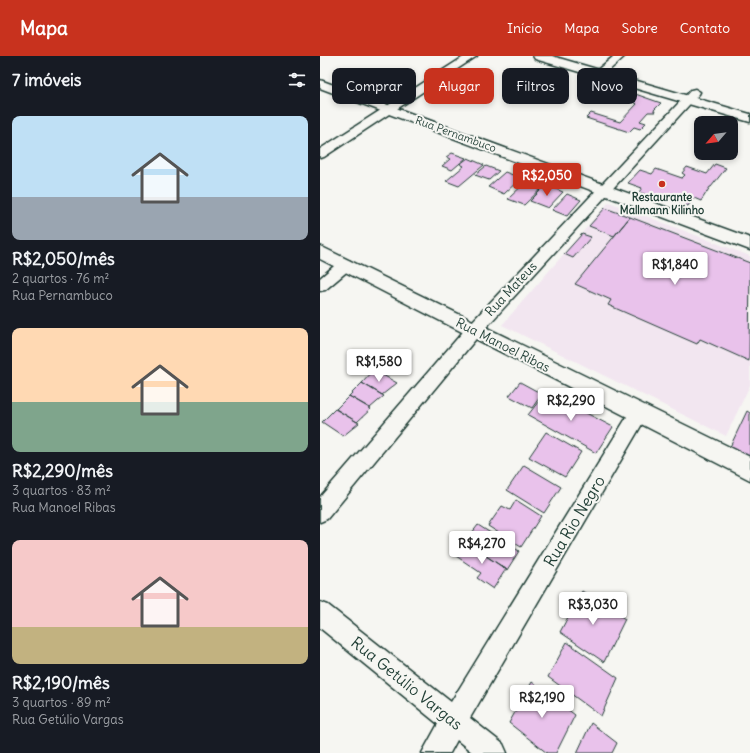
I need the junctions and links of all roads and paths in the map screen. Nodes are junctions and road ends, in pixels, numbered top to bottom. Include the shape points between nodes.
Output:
1 (472, 56) edge
2 (539, 56) edge
3 (570, 56) edge
4 (620, 56) edge
5 (595, 68) edge
6 (599, 68) edge
7 (606, 68) edge
8 (637, 80) edge
9 (320, 84) edge
10 (692, 96) junction
11 (750, 108) edge
12 (389, 109) junction
13 (750, 118) edge
14 (320, 154) edge
15 (604, 190) junction
16 (750, 244) edge
17 (320, 252) edge
18 (345, 265) junction
19 (320, 286) edge
20 (474, 330) junction
21 (639, 413) junction
22 (750, 469) edge
23 (320, 512) edge
24 (320, 613) edge
25 (454, 721) junction
26 (435, 753) edge
27 (494, 753) edge

1 - 12 street
2 - 5 street
3 - 6 street
4 - 7 street
8 - 10 street
9 - 12 street, Rua Pernambuco
10 - 11 street
10 - 13 street
10 - 15 street, Rua Mateus
12 - 14 street
12 - 15 street, Rua Pernambuco
15 - 16 street, Rua Pernambuco
15 - 20 street, Rua Mateus
17 - 18 street, Rua Manoel Ribas
18 - 19 street
18 - 20 street, Rua Manoel Ribas
20 - 21 street, Rua Manoel Ribas
20 - 23 street, Rua Mateus
21 - 22 street, Rua Manoel Ribas
21 - 25 street, Rua Rio Negro
24 - 25 street, Rua Getúlio Vargas
25 - 26 street, Rua Rio Negro
25 - 27 street, Rua Getúlio Vargas

